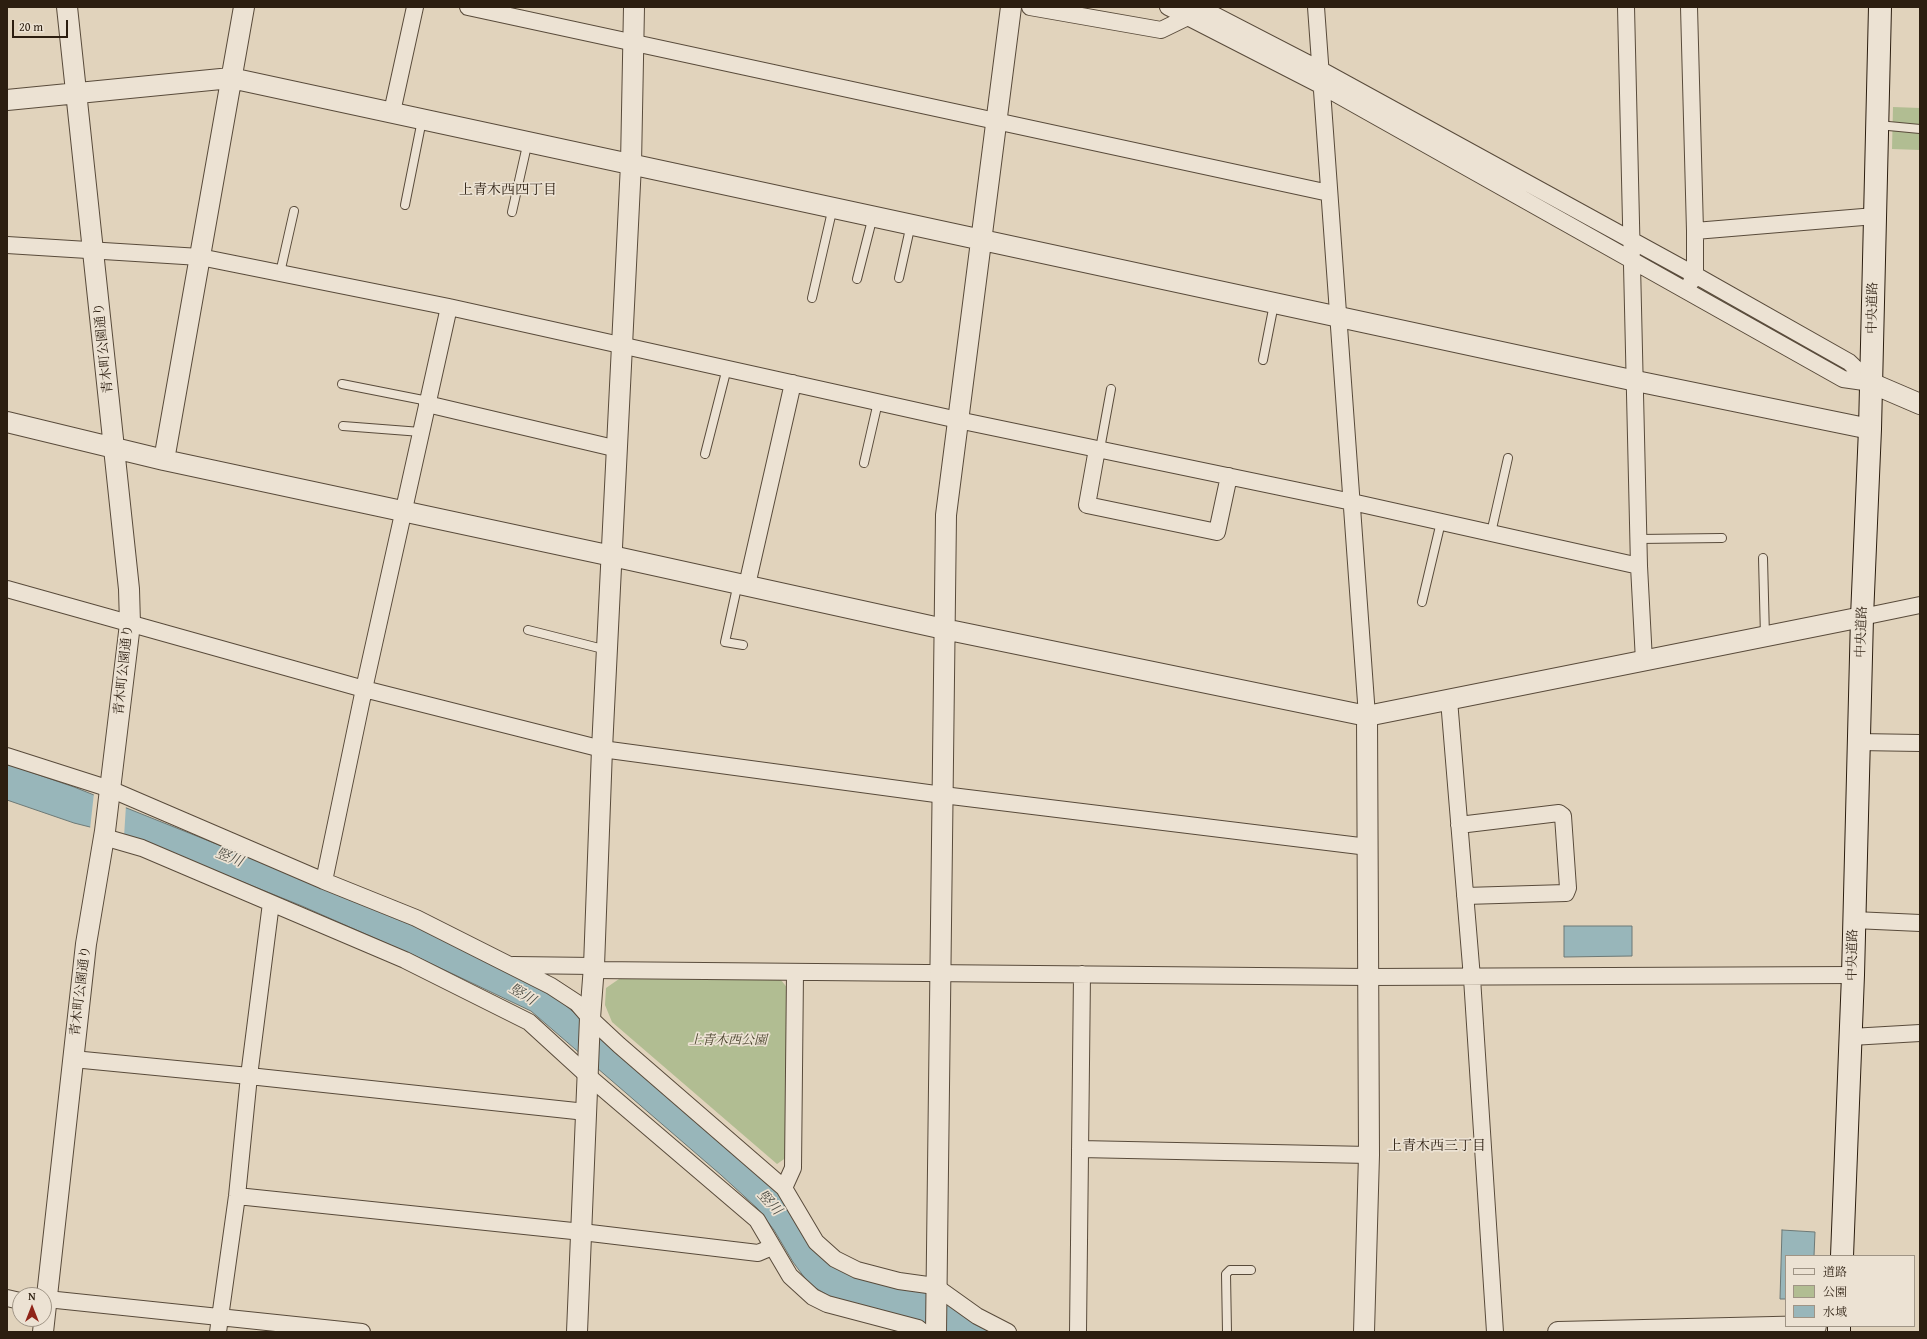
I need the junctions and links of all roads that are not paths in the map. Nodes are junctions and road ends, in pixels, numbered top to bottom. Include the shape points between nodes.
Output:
1 (67, 7) edge
2 (244, 7) edge
3 (415, 7) edge
4 (468, 7) edge
5 (634, 7) edge
6 (1011, 7) edge
7 (1030, 7) edge
8 (1168, 7) edge
9 (1316, 7) edge
10 (1626, 7) edge
11 (1689, 7) edge
12 (1880, 7) edge
13 (1196, 11) edge
14 (634, 42) junction
15 (1321, 70) junction
16 (231, 78) junction
17 (1322, 86) junction
18 (75, 93) junction
19 (7, 100) edge
20 (392, 112) junction
21 (422, 118) junction
22 (996, 122) junction
23 (1877, 125) junction
24 (1920, 129) edge
25 (528, 141) junction
26 (631, 164) junction
27 (1329, 193) junction
28 (405, 205) dead end
29 (833, 207) junction
30 (294, 211) dead end
31 (512, 212) dead end
32 (873, 216) junction
33 (1875, 216) junction
34 (911, 224) junction
35 (1695, 231) junction
36 (981, 239) junction
37 (1631, 241) junction
38 (7, 245) edge
39 (94, 251) junction
40 (200, 257) junction
41 (1632, 259) junction
42 (280, 273) junction
43 (1695, 275) junction
44 (899, 278) dead end
45 (857, 279) dead end
46 (1686, 291) junction
47 (812, 298) dead end
48 (1274, 303) junction
49 (449, 307) junction
50 (1338, 317) junction
51 (623, 346) junction
52 (1263, 360) dead end
53 (727, 368) junction
54 (1636, 381) junction
55 (793, 382) junction
56 (1871, 382) junction
57 (342, 384) dead end
58 (1111, 389) dead end
59 (428, 402) junction
60 (878, 402) junction
61 (1920, 404) edge
62 (958, 420) junction
63 (7, 422) edge
64 (343, 426) dead end
65 (1870, 429) junction
66 (421, 432) junction
67 (114, 448) junction
68 (618, 449) junction
69 (1099, 449) junction
70 (705, 454) dead end
71 (1508, 458) dead end
72 (164, 460) junction
73 (864, 463) dead end
74 (1229, 476) junction
75 (1352, 502) junction
76 (404, 511) junction
77 (1441, 522) junction
78 (1491, 533) junction
79 (1722, 538) dead end
80 (1639, 539) junction
81 (612, 556) junction
82 (1763, 558) dead end
83 (1639, 566) junction
84 (742, 584) junction
85 (7, 589) edge
86 (1422, 602) dead end
87 (1920, 605) edge
88 (1862, 617) junction
89 (130, 624) junction
90 (944, 629) junction
91 (528, 630) dead end
92 (1765, 637) junction
93 (743, 645) dead end
94 (608, 650) junction
95 (1644, 662) junction
96 (364, 689) junction
97 (1449, 700) junction
98 (1367, 716) junction
99 (1858, 742) junction
100 (1920, 743) edge
101 (602, 749) junction
102 (7, 756) edge
103 (110, 793) junction
104 (943, 795) junction
105 (1459, 825) junction
106 (105, 834) junction
107 (1368, 847) junction
108 (324, 881) junction
109 (1465, 896) junction
110 (271, 903) junction
111 (1854, 920) junction
112 (1920, 923) edge
113 (509, 964) junction
114 (594, 968) junction
115 (940, 972) junction
116 (795, 973) junction
117 (1082, 974) junction
118 (1853, 975) junction
119 (1369, 977) junction
120 (1472, 978) junction
121 (590, 1018) junction
122 (1920, 1033) edge
123 (1851, 1037) junction
124 (73, 1059) junction
125 (587, 1075) junction
126 (249, 1076) junction
127 (586, 1112) junction
128 (1080, 1149) junction
129 (1369, 1154) junction
130 (784, 1188) junction
131 (237, 1196) junction
132 (582, 1232) junction
133 (772, 1247) junction
134 (1842, 1255) edge
135 (1251, 1270) dead end
136 (47, 1287) edge
137 (935, 1290) junction
138 (52, 1300) edge
139 (219, 1325) edge
140 (1785, 1327) edge
141 (362, 1332) edge
142 (577, 1332) edge
143 (923, 1332) edge
144 (936, 1332) edge
145 (1008, 1332) edge
146 (1078, 1332) edge
147 (1227, 1332) edge
148 (1364, 1332) edge
149 (1495, 1332) edge
150 (1558, 1332) edge

1 - 18 street, 青木町公園通り
2 - 16 street
3 - 20 street
4 - 14 street
5 - 14 street
6 - 22 street
7 - 13 street via 1161,30
8 - 13 street
9 - 15 street
10 - 37 street
11 - 35 street
12 - 23 main road, 中央道路
13 - 15 street
13 - 17 street
14 - 22 street
14 - 26 street
15 - 17 street
15 - 37 street
16 - 18 street
16 - 20 street
16 - 40 street
17 - 27 street
17 - 41 street
18 - 19 street
18 - 39 street, 青木町公園通り
20 - 21 street
21 - 25 street
21 - 28 lane
22 - 27 street
22 - 36 street
23 - 24 lane
23 - 33 main road, 中央道路
25 - 26 street
25 - 31 lane
26 - 29 street
26 - 51 street
27 - 50 street
29 - 32 street
29 - 47 lane
30 - 42 lane
32 - 34 street
32 - 45 lane
33 - 35 street
33 - 56 main road, 中央道路
34 - 36 street
34 - 44 lane
35 - 43 street
36 - 48 street
36 - 62 street
37 - 41 street
37 - 43 street
38 - 39 street
39 - 40 street
39 - 67 street, 青木町公園通り
40 - 42 street
40 - 72 street
41 - 46 street
41 - 54 street
42 - 49 street
43 - 46 street
43 - 56 street via 1849,362
46 - 56 street via 1844,379
48 - 50 street
48 - 52 lane
49 - 51 street
49 - 59 street
50 - 54 street
50 - 75 street
51 - 53 street
51 - 68 street
53 - 55 street
53 - 70 lane
54 - 65 street
54 - 80 street
55 - 60 street
55 - 84 street
56 - 61 street
56 - 65 main road, 中央道路
57 - 59 lane
58 - 69 lane
59 - 66 street
59 - 68 street
60 - 62 street
60 - 73 lane
62 - 69 street
62 - 90 street via 946,515
63 - 67 street
64 - 66 lane
65 - 88 main road, 中央道路
66 - 76 street
67 - 72 street
67 - 89 street, 青木町公園通り via 129,589
68 - 81 street
69 - 74 street
69 - 74 street via 1087,505 1217,532
71 - 78 lane
72 - 76 street
74 - 75 street
75 - 77 street
75 - 98 street
76 - 81 street
76 - 96 street
77 - 78 street
77 - 86 lane
78 - 83 street
79 - 80 lane
80 - 83 street
81 - 84 street
81 - 94 street
82 - 92 lane
83 - 95 street
84 - 90 street
84 - 93 lane via 725,642
85 - 89 street
87 - 88 street
88 - 92 street
88 - 99 main road, 中央道路
89 - 96 street
89 - 103 street, 青木町公園通り
90 - 98 street
90 - 104 street
91 - 94 lane
92 - 95 street
94 - 101 street
95 - 97 street
96 - 101 street
96 - 108 street
97 - 98 street
97 - 105 street
98 - 107 street
99 - 100 street
99 - 111 main road, 中央道路
101 - 104 street
101 - 114 street
102 - 103 street
103 - 106 street, 青木町公園通り
103 - 108 street
104 - 107 street
104 - 115 street
105 - 109 street
105 - 109 street via 1558,813 1563,816 1568,888 1566,893
106 - 110 street
106 - 124 street, 青木町公園通り via 86,944
107 - 119 street
108 - 113 street via 416,918
109 - 120 street
110 - 125 street via 406,960 529,1022
110 - 126 street
111 - 112 street
111 - 118 main road, 中央道路
113 - 114 street
113 - 121 street via 577,1003
114 - 116 street
114 - 121 street
115 - 116 street
115 - 117 street
115 - 137 street
116 - 130 street via 793,1168
117 - 119 street
117 - 128 street
118 - 120 street
118 - 123 main road, 中央道路
119 - 120 street
119 - 129 street
120 - 149 street
121 - 125 street
121 - 130 street
122 - 123 street
123 - 134 main road, 中央道路
124 - 126 street
124 - 136 street, 青木町公園通り
125 - 127 street
125 - 133 street via 757,1220
126 - 127 street
126 - 131 street
127 - 132 street
128 - 129 street
128 - 146 street
129 - 148 street
130 - 137 street via 816,1242 835,1259 857,1270
131 - 132 street
131 - 139 street
132 - 133 street via 758,1253
132 - 142 street
133 - 143 street via 790,1276 813,1297 827,1304 918,1328
135 - 147 lane via 1230,1270 1226,1274
137 - 144 street
137 - 145 street
138 - 139 street
139 - 141 street
140 - 150 street

